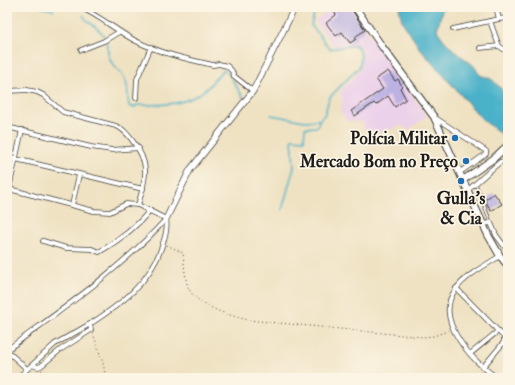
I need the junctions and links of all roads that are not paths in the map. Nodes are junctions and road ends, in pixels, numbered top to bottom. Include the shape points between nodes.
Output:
1 (79, 7) edge
2 (294, 7) edge
3 (355, 7) edge
4 (496, 7) edge
5 (508, 18) edge
6 (499, 19) junction
7 (490, 21) junction
8 (453, 29) dead end
9 (119, 32) junction
10 (499, 46) junction
11 (151, 47) junction
12 (480, 48) dead end
13 (81, 50) dead end
14 (508, 52) edge
15 (7, 91) edge
16 (253, 91) junction
17 (136, 98) dead end
18 (434, 117) junction
19 (7, 127) edge
20 (22, 130) junction
21 (134, 142) junction
22 (508, 145) edge
23 (139, 148) junction
24 (125, 149) junction
25 (7, 158) edge
26 (15, 160) junction
27 (506, 163) edge
28 (460, 172) junction
29 (79, 175) junction
30 (463, 180) junction
31 (475, 184) junction
32 (143, 188) junction
33 (8, 189) edge
34 (468, 190) junction
35 (138, 204) junction
36 (72, 205) junction
37 (150, 210) junction
38 (166, 218) junction
39 (491, 223) junction
40 (483, 224) junction
41 (44, 241) dead end
42 (508, 251) edge
43 (500, 256) junction
44 (508, 266) edge
45 (456, 288) junction
46 (91, 327) junction
47 (498, 331) junction
48 (7, 343) edge
49 (8, 350) edge
50 (470, 354) junction
51 (32, 365) junction
52 (483, 367) junction
53 (27, 369) junction
54 (17, 378) edge
55 (498, 378) edge

1 - 9 street
2 - 16 street
3 - 18 main road
4 - 6 street
5 - 6 street
6 - 7 street
7 - 8 street
7 - 10 street
9 - 11 street
9 - 13 street via 104,42
10 - 12 street
10 - 14 street
11 - 16 street via 190,60 227,66 234,76
11 - 17 street via 137,79
15 - 21 street via 37,92 63,112 124,130
16 - 38 street via 190,170
18 - 28 main road
18 - 28 street via 486,151 486,154
19 - 20 street
20 - 24 street via 90,146 112,150
20 - 26 street
21 - 23 street
21 - 24 street
22 - 30 main road via 494,159
23 - 24 street
23 - 32 street via 146,171
25 - 26 street
26 - 29 street
26 - 33 street
27 - 31 street via 500,162
28 - 30 main road
29 - 32 street
29 - 36 street
30 - 34 main road
31 - 34 street
31 - 39 lane
32 - 35 street
33 - 36 street
34 - 40 main road
35 - 36 street via 126,204 110,212
35 - 37 street
37 - 38 street
37 - 41 street via 133,229 99,252 92,249 66,248
38 - 46 street via 163,243 146,278 130,296
38 - 49 street via 108,275
39 - 40 street
39 - 42 street
40 - 43 main road
43 - 44 main road
43 - 45 street
45 - 47 street
45 - 50 street via 448,315 452,328
46 - 51 street via 55,344
46 - 51 street via 44,364 38,367
47 - 50 street
47 - 52 street via 504,337 504,342
48 - 49 street
49 - 53 street
50 - 52 street
51 - 53 street
52 - 55 street
53 - 54 street

